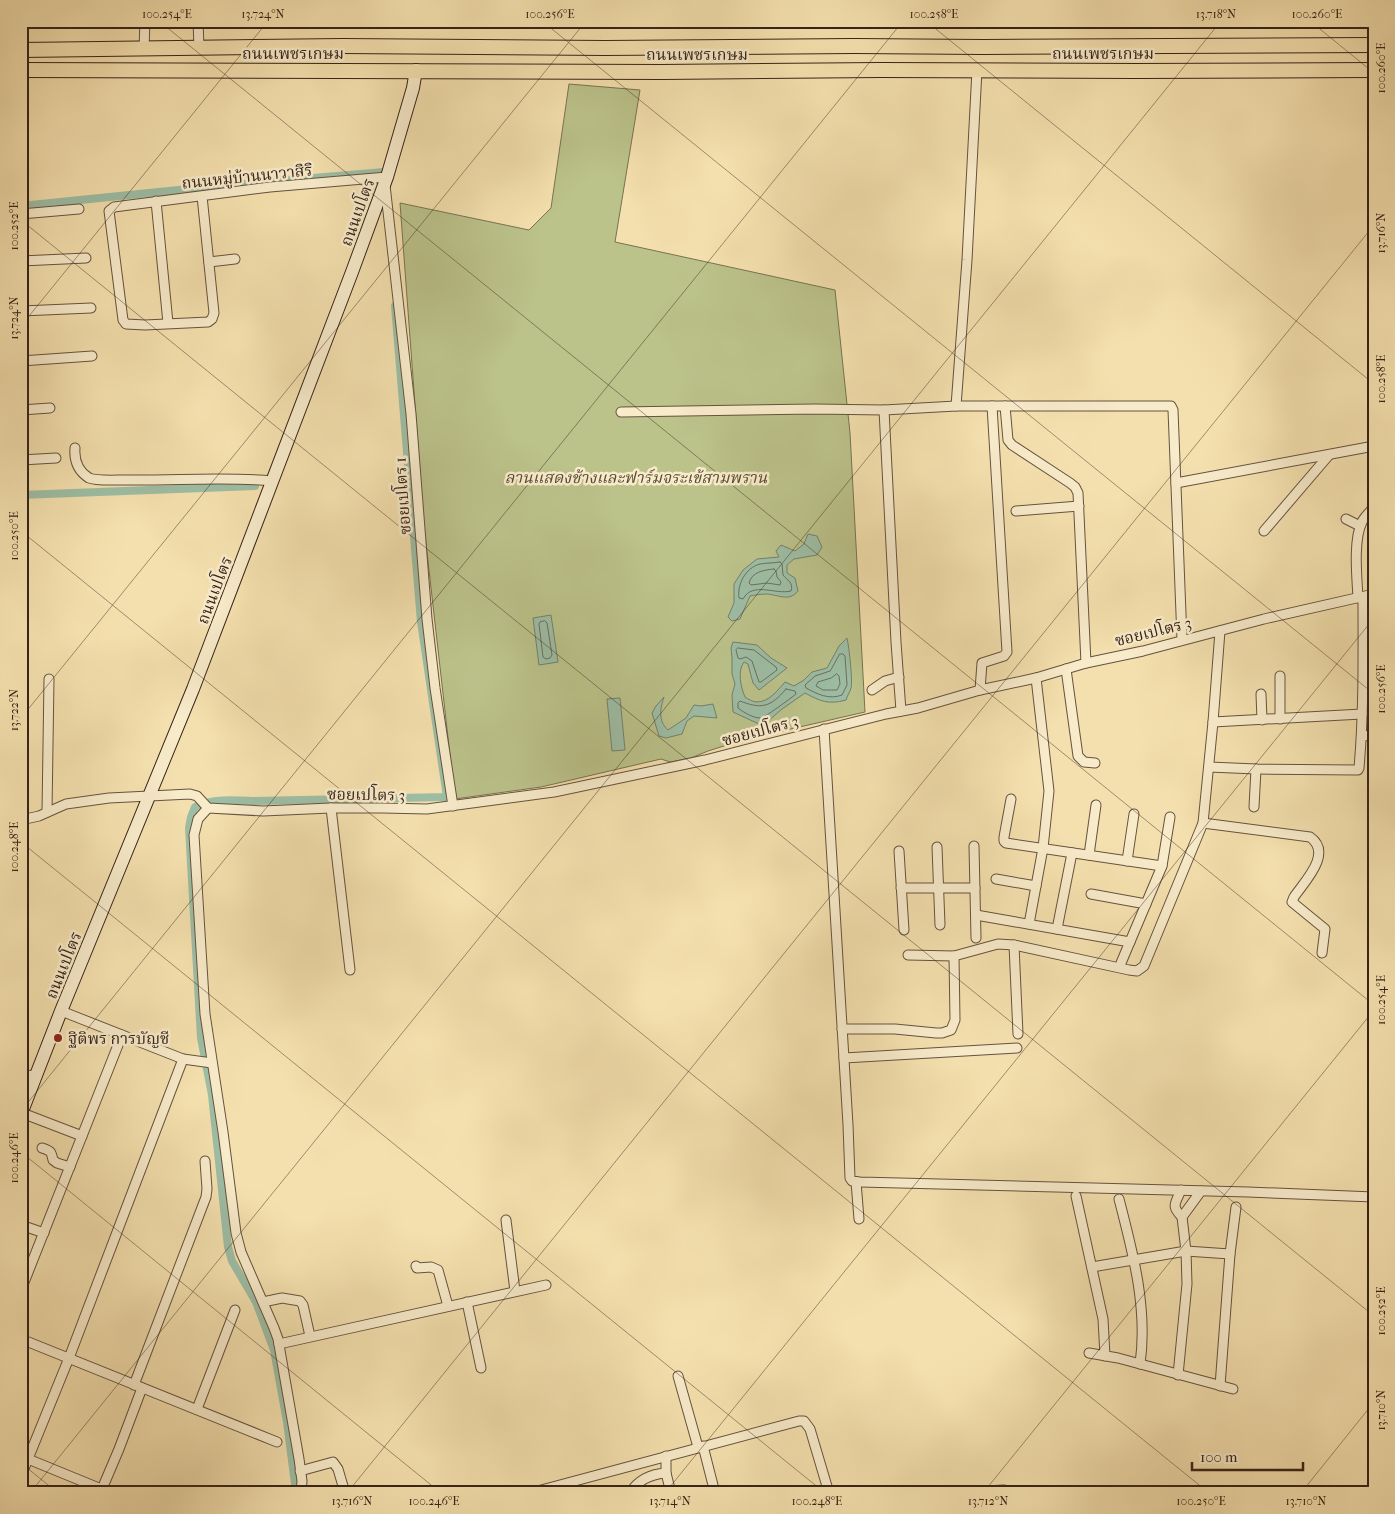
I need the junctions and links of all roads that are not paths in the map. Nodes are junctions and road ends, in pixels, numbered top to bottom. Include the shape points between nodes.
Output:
1 (145, 21) edge
2 (198, 21) edge
3 (1374, 45) edge
4 (415, 46) junction
5 (199, 48) junction
6 (144, 49) junction
7 (21, 50) edge
8 (21, 70) edge
9 (416, 70) junction
10 (977, 70) junction
11 (1374, 70) edge
12 (385, 184) junction
13 (202, 196) junction
14 (156, 202) junction
15 (80, 209) dead end
16 (21, 214) edge
17 (86, 258) dead end
18 (235, 259) dead end
19 (21, 261) edge
20 (209, 262) junction
21 (91, 308) dead end
22 (21, 312) edge
23 (168, 323) junction
24 (92, 356) dead end
25 (21, 361) edge
26 (956, 406) junction
27 (992, 406) junction
28 (1006, 406) junction
29 (50, 408) dead end
30 (21, 410) edge
31 (884, 410) junction
32 (621, 412) dead end
33 (1374, 446) edge
34 (75, 448) dead end
35 (1330, 455) junction
36 (56, 458) dead end
37 (21, 460) edge
38 (273, 481) junction
39 (1176, 483) junction
40 (1079, 506) junction
41 (1374, 507) edge
42 (1016, 510) dead end
43 (1346, 519) dead end
44 (1360, 526) junction
45 (1264, 532) dead end
46 (1374, 594) edge
47 (1360, 597) junction
48 (1374, 626) edge
49 (1363, 627) junction
50 (1220, 631) junction
51 (1182, 639) junction
52 (1086, 663) junction
53 (1066, 669) junction
54 (1280, 676) dead end
55 (899, 677) junction
56 (1036, 678) junction
57 (49, 679) dead end
58 (1374, 685) edge
59 (1364, 686) junction
60 (872, 690) dead end
61 (980, 690) junction
62 (1261, 694) dead end
63 (901, 711) junction
64 (1362, 714) junction
65 (1262, 720) junction
66 (1280, 720) junction
67 (1213, 722) junction
68 (824, 729) junction
69 (1374, 735) edge
70 (1362, 736) junction
71 (1095, 763) dead end
72 (1209, 767) junction
73 (1256, 769) junction
74 (148, 796) junction
75 (1012, 799) dead end
76 (1096, 805) dead end
77 (207, 806) junction
78 (453, 806) junction
79 (1254, 807) dead end
80 (331, 808) junction
81 (47, 812) junction
82 (1134, 814) dead end
83 (1170, 817) dead end
84 (21, 820) edge
85 (1203, 823) junction
86 (974, 846) dead end
87 (937, 847) dead end
88 (1044, 848) junction
89 (899, 851) dead end
90 (1072, 853) junction
91 (1089, 855) junction
92 (1127, 861) junction
93 (1162, 866) junction
94 (996, 879) dead end
95 (1036, 886) junction
96 (901, 888) junction
97 (938, 888) junction
98 (975, 888) junction
99 (1091, 894) dead end
100 (1146, 904) junction
101 (976, 915) junction
102 (1029, 924) junction
103 (940, 925) dead end
104 (1058, 929) junction
105 (904, 930) dead end
106 (976, 938) dead end
107 (1130, 942) junction
108 (1014, 945) junction
109 (1322, 953) dead end
110 (908, 955) dead end
111 (954, 956) junction
112 (1121, 963) dead end
113 (350, 970) dead end
114 (61, 1011) junction
115 (842, 1029) junction
116 (1018, 1034) dead end
117 (122, 1035) junction
118 (1017, 1048) dead end
119 (183, 1058) junction
120 (844, 1058) junction
121 (205, 1062) junction
122 (36, 1074) junction
123 (21, 1076) edge
124 (21, 1114) edge
125 (82, 1136) junction
126 (42, 1148) dead end
127 (205, 1161) dead end
128 (70, 1167) junction
129 (856, 1182) junction
130 (1181, 1190) junction
131 (1200, 1191) junction
132 (1076, 1196) dead end
133 (1374, 1197) edge
134 (1119, 1199) dead end
135 (1236, 1207) dead end
136 (1182, 1217) junction
137 (858, 1219) dead end
138 (506, 1220) dead end
139 (21, 1224) edge
140 (44, 1233) junction
141 (1186, 1251) junction
142 (1230, 1254) junction
143 (1134, 1260) junction
144 (416, 1266) dead end
145 (1092, 1266) junction
146 (546, 1284) dead end
147 (21, 1290) edge
148 (515, 1291) junction
149 (263, 1302) junction
150 (467, 1302) junction
151 (448, 1306) junction
152 (235, 1310) dead end
153 (310, 1336) junction
154 (21, 1340) edge
155 (279, 1344) junction
156 (1089, 1353) dead end
157 (1104, 1356) junction
158 (68, 1358) junction
159 (1140, 1364) junction
160 (481, 1368) dead end
161 (1178, 1375) junction
162 (678, 1376) dead end
163 (138, 1386) junction
164 (1220, 1386) junction
165 (1233, 1389) dead end
166 (197, 1409) junction
167 (277, 1442) dead end
168 (701, 1447) junction
169 (666, 1456) junction
170 (28, 1459) junction
171 (300, 1471) junction
172 (666, 1473) junction
173 (21, 1476) edge
174 (102, 1489) junction
175 (1004, 1490) dead end
176 (111, 1493) edge
177 (301, 1493) edge
178 (345, 1493) edge
179 (530, 1493) edge
180 (630, 1493) edge
181 (671, 1493) edge
182 (715, 1493) edge
183 (830, 1493) edge
184 (948, 1493) edge

1 - 6 street
2 - 5 street
3 - 4 main road, ถนนเพชรเกษม
4 - 5 main road, ถนนเพชรเกษม
4 - 9 main road
5 - 6 main road, ถนนเพชรเกษม
6 - 7 main road, ถนนเพชรเกษม
8 - 9 main road, ถนนเพชรเกษม
9 - 10 main road, ถนนเพชรเกษม
9 - 12 street, ถนนเปโตร
10 - 11 main road, ถนนเพชรเกษม
10 - 26 street
12 - 13 street, ถนนหมู่บ้านนาวาสิริ via 270,187
12 - 38 street, ถนนเปโตร
12 - 78 street, ซอยเปโตร 1 via 411,414 427,619
13 - 14 street, ถนนหมู่บ้านนาวาสิริ
13 - 20 street
14 - 23 street
14 - 23 street, ถนนหมู่บ้านนาวาสิริ via 111,208 109,211 122,320 130,325
15 - 16 street
17 - 19 street
18 - 20 street
20 - 23 street via 212,318 208,322
21 - 22 street
24 - 25 street
26 - 27 street
26 - 31 street
27 - 28 street
27 - 61 street via 1007,652 982,663
28 - 39 street via 1171,406 1174,410
28 - 40 street via 1008,440 1075,487
29 - 30 street
31 - 32 street
31 - 55 street
33 - 35 street
34 - 38 street via 76,462 90,479 251,478
35 - 39 street
35 - 45 street
36 - 37 street
38 - 74 street, ถนนเปโตร
39 - 51 street
40 - 42 street
40 - 52 street
41 - 44 street
43 - 44 street
44 - 47 street via 1357,545
46 - 47 street, ซอยเปโตร 3
47 - 49 street
47 - 50 street, ซอยเปโตร 3
48 - 49 street
49 - 59 street
50 - 51 street, ซอยเปโตร 3
50 - 67 street
51 - 52 street, ซอยเปโตร 3
52 - 53 street, ซอยเปโตร 3
53 - 56 street, ซอยเปโตร 3
53 - 71 street via 1078,756 1084,762
54 - 66 street
55 - 60 street
55 - 63 street
56 - 61 street, ซอยเปโตร 3
56 - 88 street via 1049,792
57 - 81 street
58 - 59 street
59 - 64 street
61 - 63 street, ซอยเปโตร 3
62 - 65 street
63 - 68 street, ซอยเปโตร 3
64 - 66 street
64 - 70 street
65 - 66 street
65 - 67 street
67 - 72 street
68 - 78 street, ซอยเปโตร 3 via 705,760 564,790
68 - 115 street
69 - 70 street
70 - 73 street via 1359,768 1356,770
72 - 73 street
72 - 85 street
73 - 79 street
74 - 77 street via 197,796
74 - 81 street via 82,801
74 - 114 street, ถนนเปโตร
75 - 88 street via 1004,841
76 - 91 street
77 - 80 street, ซอยเปโตร 3 via 263,810
77 - 121 street via 198,819 194,835 208,1030
78 - 80 street, ซอยเปโตร 3 via 427,809
80 - 113 street
81 - 84 street
82 - 92 street
83 - 93 street
85 - 108 street via 1144,966 1137,971
85 - 109 street via 1310,837 1316,842 1319,858 1292,902 1325,929
86 - 98 street
87 - 97 street
88 - 90 street
88 - 95 street
89 - 96 street
90 - 91 street
90 - 104 street
91 - 92 street
92 - 93 street
93 - 100 street
94 - 95 street
95 - 102 street
96 - 97 street
96 - 105 street
97 - 98 street
97 - 103 street
98 - 101 street
99 - 100 street
100 - 107 street
101 - 102 street
101 - 106 street
102 - 104 street
104 - 107 street
107 - 112 street
108 - 111 street via 998,944
108 - 116 street
110 - 111 street
111 - 115 street via 955,1020 951,1030 936,1033
114 - 117 street
114 - 122 street, ถนนเปโตร
115 - 120 street
117 - 119 street
117 - 125 street
118 - 120 street
119 - 121 street
119 - 158 street
120 - 129 street via 850,1178
121 - 149 street via 223,1132 236,1233
122 - 123 street
122 - 124 street, ถนนเปโตร
124 - 125 street
125 - 128 street
126 - 128 street via 50,1151 57,1163
127 - 163 street via 206,1197
128 - 140 street
129 - 130 street
129 - 137 street
130 - 131 street
130 - 136 street via 1174,1206
131 - 133 street
131 - 136 street
132 - 145 street
134 - 143 street
135 - 142 street
136 - 141 street
138 - 148 street
139 - 140 street
140 - 147 street
141 - 142 street
141 - 143 street
141 - 161 street via 1187,1284
142 - 164 street
143 - 145 street
143 - 159 street via 1143,1336
144 - 151 street via 438,1270
145 - 157 street via 1103,1319
146 - 148 street
148 - 150 street
149 - 153 street via 282,1298 300,1301
149 - 155 street
150 - 151 street
150 - 160 street
151 - 153 street
152 - 166 street
153 - 155 street
154 - 158 street
155 - 171 street
156 - 157 street
157 - 159 street
158 - 163 street
158 - 170 street
159 - 161 street
161 - 164 street
162 - 168 street
163 - 166 street
163 - 174 street
164 - 165 street
166 - 167 street
168 - 169 street
168 - 182 street
168 - 183 street via 804,1421 810,1429
169 - 172 street
169 - 179 street
170 - 173 street
170 - 174 street
171 - 177 street
171 - 178 street via 333,1462
172 - 180 street via 638,1482
172 - 181 street
174 - 176 street
175 - 184 street

